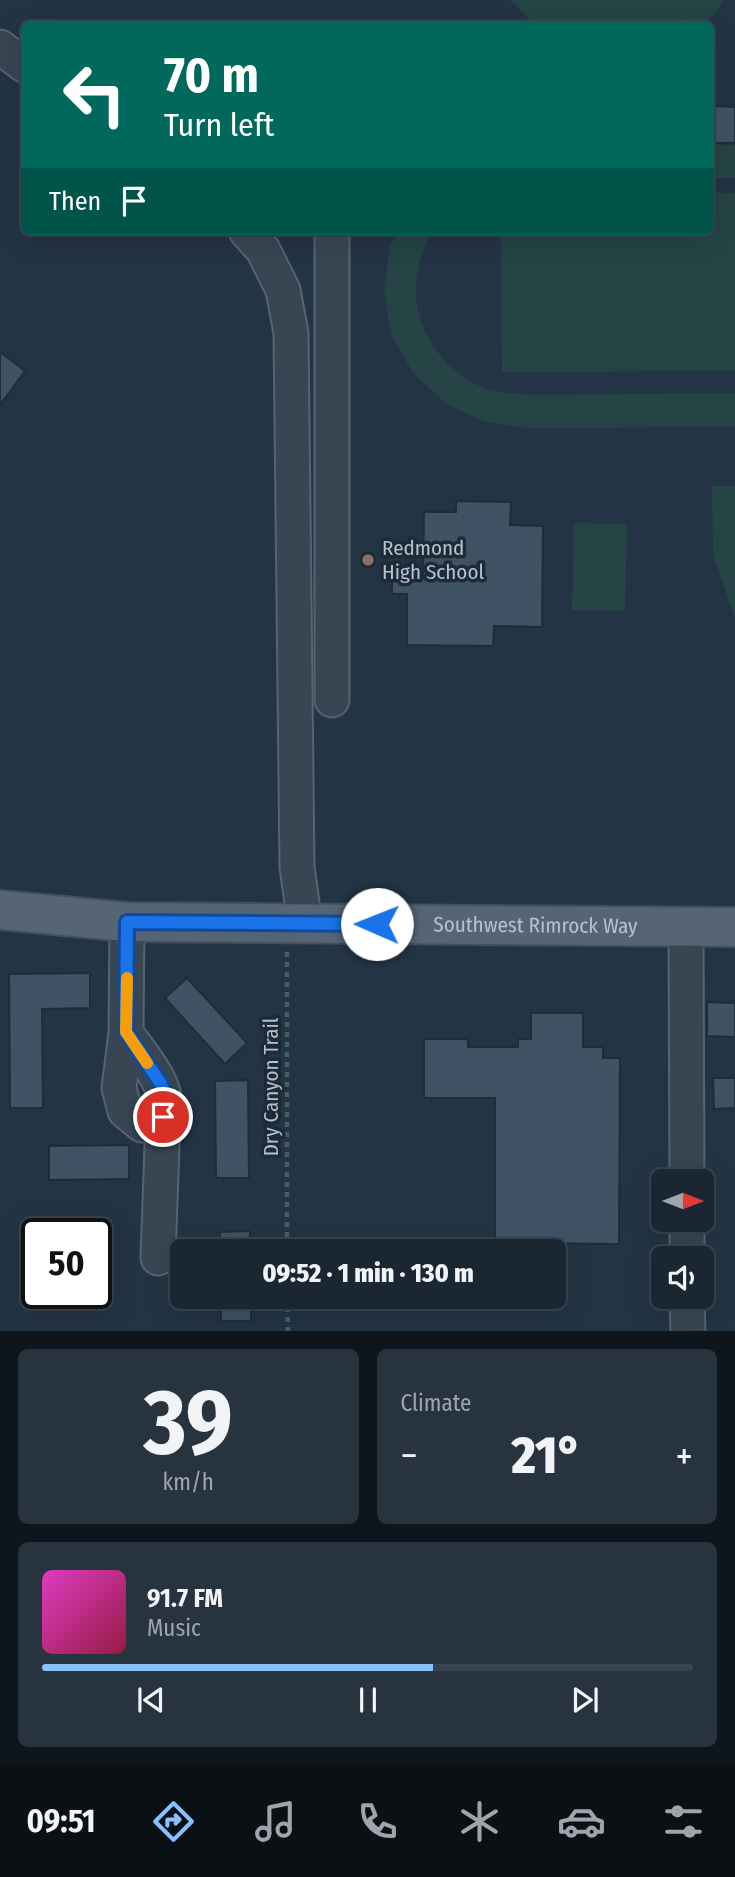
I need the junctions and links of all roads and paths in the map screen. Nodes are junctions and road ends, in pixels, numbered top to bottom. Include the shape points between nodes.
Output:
1 (0, 47) edge
2 (21, 63) edge
3 (249, 235) edge
4 (332, 235) edge
5 (332, 700) dead end
6 (0, 911) edge
7 (127, 922) junction
8 (296, 923) junction
9 (735, 927) edge
10 (686, 928) junction
11 (687, 1169) edge
12 (287, 1239) edge
13 (158, 1258) dead end
14 (287, 1309) edge
15 (687, 1309) edge
16 (288, 1331) edge
17 (688, 1331) edge

1 - 2 street
3 - 8 street via 283,290 292,333
4 - 5 street
6 - 7 main road, Southwest Rimrock Way
7 - 8 main road, Southwest Rimrock Way
7 - 13 street via 126,1032 161,1084 166,1101
8 - 10 main road, Southwest Rimrock Way
8 - 12 path, Dry Canyon Trail
9 - 10 main road, Southwest Rimrock Way
10 - 11 street
14 - 16 path
15 - 17 street

